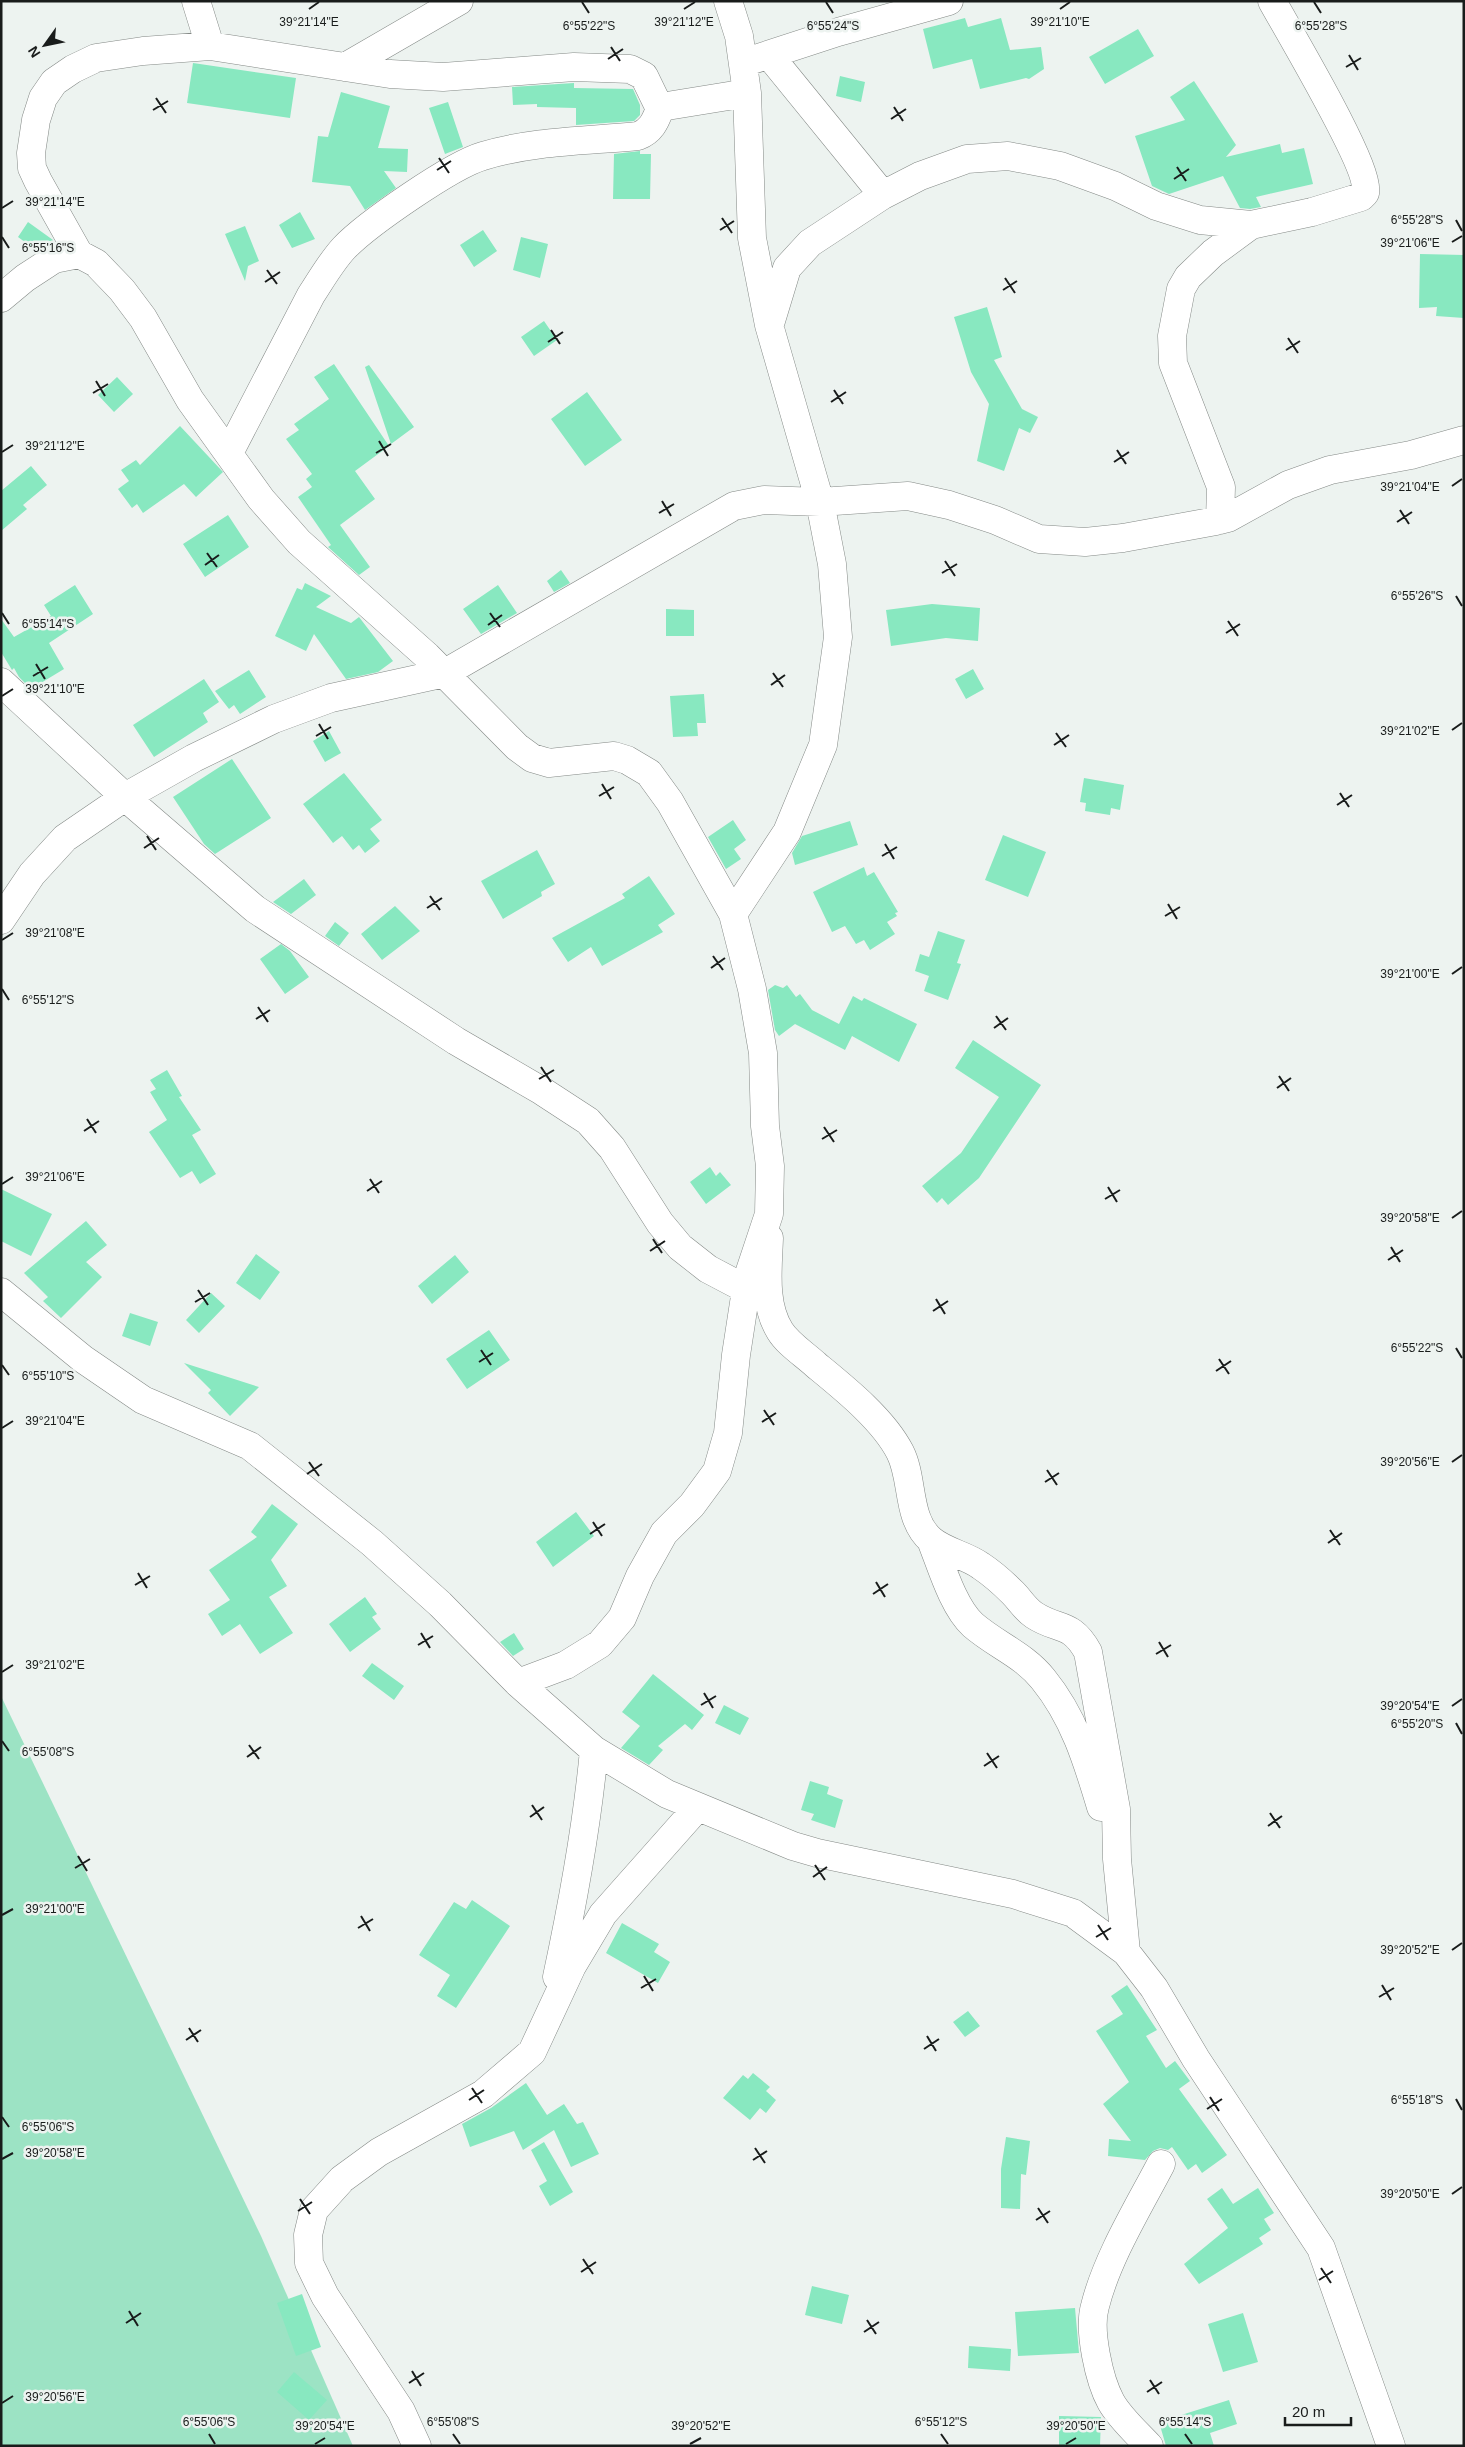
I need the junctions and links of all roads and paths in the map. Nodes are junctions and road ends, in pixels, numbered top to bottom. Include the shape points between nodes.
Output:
1 (196, 1) edge
2 (459, 1) edge
3 (728, 1) edge
4 (949, 1) edge
5 (1272, 1) edge
6 (422, 11) edge
7 (210, 46) junction
8 (769, 54) junction
9 (743, 63) junction
10 (345, 67) junction
11 (747, 93) junction
12 (660, 109) junction
13 (883, 195) junction
14 (1251, 225) junction
15 (79, 254) junction
16 (1, 298) edge
17 (769, 325) junction
18 (1464, 440) edge
19 (229, 453) junction
20 (820, 502) junction
21 (1220, 520) junction
22 (445, 673) junction
23 (1, 682) edge
24 (125, 797) junction
25 (733, 914) junction
26 (1, 920) edge
27 (769, 1214) junction
28 (746, 1289) junction
29 (1, 1292) edge
30 (931, 1540) junction
31 (518, 1683) junction
32 (594, 1750) junction
33 (697, 1808) junction
34 (1117, 1859) junction
35 (1126, 1952) junction
36 (548, 2019) junction
37 (1161, 2164) dead end
38 (417, 2446) edge
39 (1148, 2446) edge
40 (1391, 2446) edge

1 - 7 street
2 - 6 street
3 - 9 street
4 - 8 street
5 - 14 street via 1342,127 1366,189 1361,197 1349,201
6 - 10 street
7 - 10 street
7 - 15 street via 96,58 54,82 43,98 30,153 32,168
8 - 9 street
8 - 13 street
9 - 11 street
10 - 12 street via 442,77 574,68 630,69 644,76
11 - 12 street via 682,102
11 - 17 street via 752,238
12 - 19 street via 651,128 638,136 517,147 481,156 430,185 369,228 344,248 311,295
13 - 14 street via 920,176 967,159 1008,156 1060,166 1115,186 1156,206 1200,220
13 - 17 street via 810,244 787,268
14 - 21 street via 1213,253 1188,277 1181,289 1172,336 1173,363 1221,487
15 - 16 street via 54,259
15 - 19 street via 96,264 122,290 143,318 190,400
17 - 20 street
18 - 21 street via 1411,455 1330,470 1288,485
19 - 22 street via 261,499 299,542
20 - 21 street via 908,496 949,505 1039,539 1085,542
20 - 22 street via 764,500 734,506
20 - 25 street via 832,564 838,637 824,745 787,832
22 - 24 street via 331,698 274,719 194,758
22 - 25 street via 517,747 532,758 549,763 614,756 649,773 666,795
23 - 24 street
24 - 26 street via 65,838 32,874
24 - 28 street via 255,910 456,1041 588,1122 612,1148 660,1223 680,1247 708,1269
25 - 27 street via 752,990 763,1054 770,1166
27 - 28 street
27 - 30 street via 769,1299 780,1331 886,1432 900,1452 908,1474 918,1523
28 - 31 street via 728,1433 717,1471 692,1505 664,1533 622,1618 600,1644 566,1665
29 - 31 street via 83,1359 142,1400 250,1446 372,1543 440,1604
30 - 34 street via 947,1581 972,1624 1028,1662 1062,1705 1081,1742
30 - 34 street via 980,1564 1034,1615 1068,1629 1080,1638 1092,1667 1116,1809
31 - 32 street
32 - 33 street via 667,1794
32 - 36 street via 590,1799 576,1883
33 - 35 street via 817,1853 1045,1903 1073,1914
33 - 36 street via 603,1914 572,1966
34 - 35 street
35 - 40 street via 1174,2019 1196,2059 1321,2248
36 - 38 street via 532,2052 509,2074 483,2094 379,2152 342,2179 314,2210 308,2235 308,2263 325,2296 401,2411
37 - 39 street via 1109,2267 1094,2307 1094,2343 1101,2378 1112,2403

